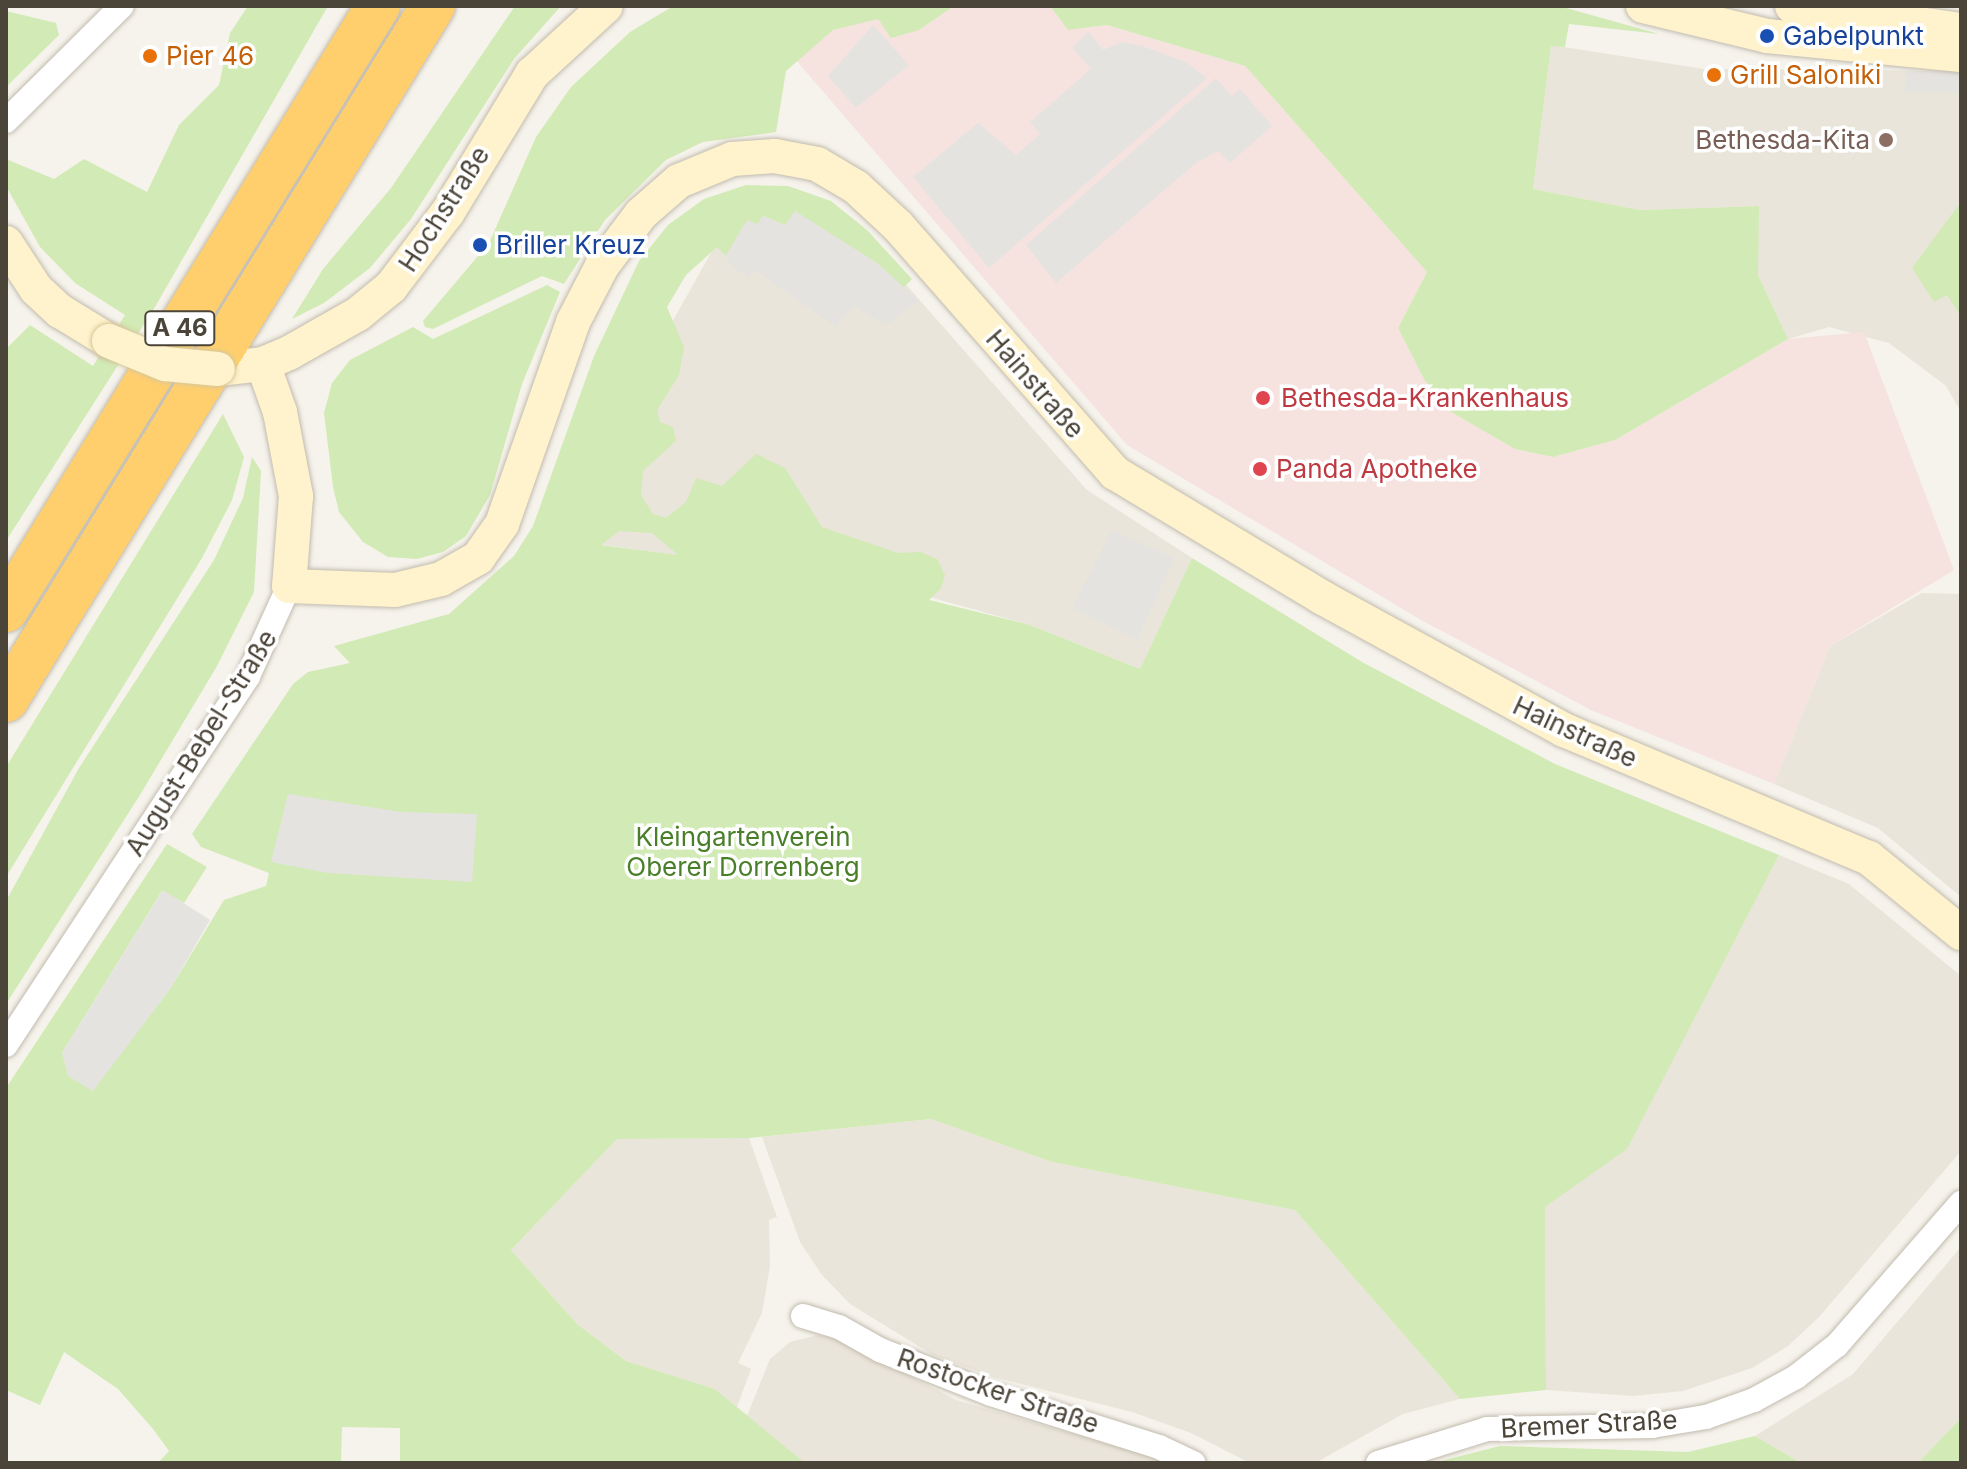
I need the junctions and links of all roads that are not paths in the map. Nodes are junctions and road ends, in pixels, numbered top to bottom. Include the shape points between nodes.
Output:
1 (378, 6) edge
2 (433, 6) edge
3 (606, 6) edge
4 (1643, 6) edge
5 (1792, 6) edge
6 (113, 7) edge
7 (1687, 12) edge
8 (1961, 30) edge
9 (1961, 55) edge
10 (6, 121) edge
11 (7, 245) edge
12 (263, 364) junction
13 (289, 586) junction
14 (6, 610) edge
15 (6, 700) edge
16 (1961, 933) edge
17 (6, 1045) edge
18 (1961, 1203) edge
19 (803, 1316) dead end
20 (1194, 1463) edge
21 (1378, 1463) edge

1 - 14 highway, A 46
2 - 15 highway, A 46
3 - 12 street, Hochstraße via 532,74 448,212 391,287 313,341
4 - 7 street
5 - 8 street
6 - 10 street
7 - 9 street via 1767,36
11 - 12 street, Hochstraße, bridge via 36,289 109,341 165,364 218,369
12 - 13 street, August-Bebel-Straße via 280,412 296,496
13 - 16 street, Hainstraße via 410,588 455,573 478,558 510,508 573,322 629,229 666,190 712,165 751,156 799,159 835,173 875,203 1115,473 1335,605 1564,730 1869,858
13 - 17 street, August-Bebel-Straße via 248,676
18 - 21 street, Bremer Straße via 1837,1345 1796,1377 1754,1400 1706,1417 1652,1426 1487,1429
19 - 20 street, Rostocker Straße via 991,1394 1145,1442

